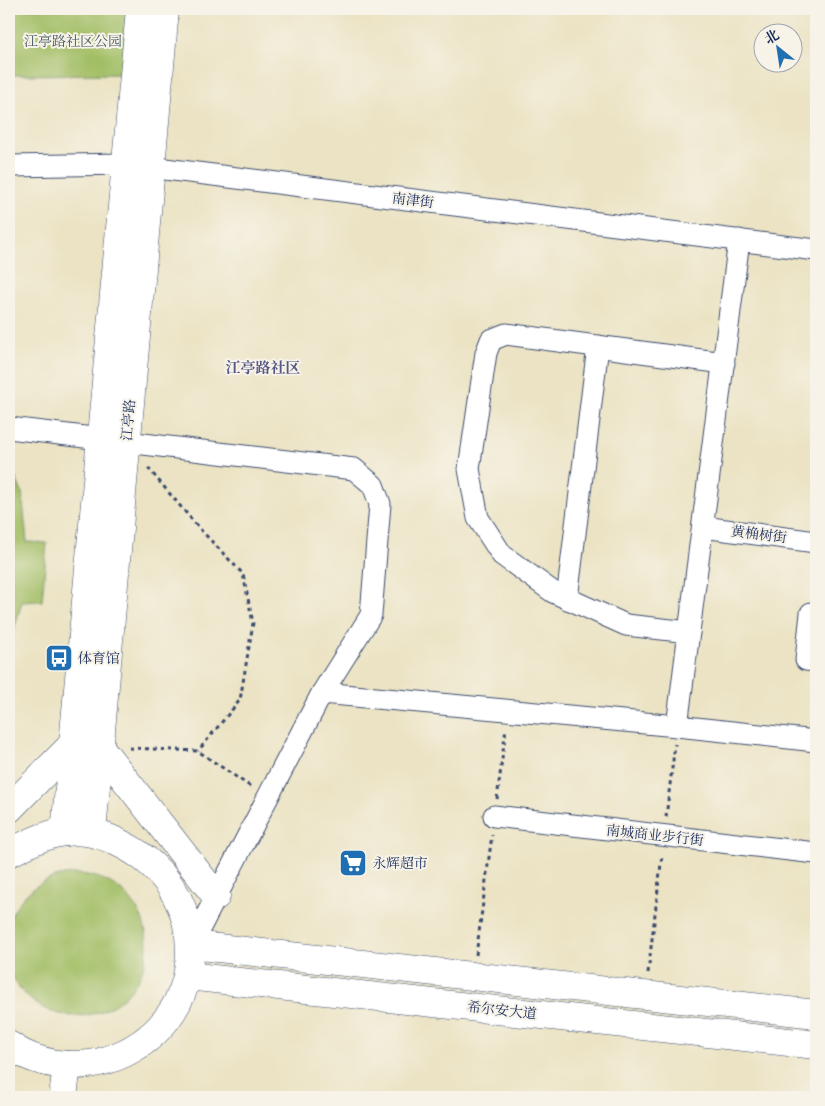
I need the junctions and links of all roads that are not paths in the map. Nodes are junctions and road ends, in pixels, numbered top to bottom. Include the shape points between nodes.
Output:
1 (140, 9) edge
2 (165, 9) edge
3 (9, 166) edge
4 (138, 166) junction
5 (739, 240) junction
6 (816, 250) edge
7 (598, 346) junction
8 (724, 363) junction
9 (9, 428) edge
10 (113, 441) junction
11 (703, 527) junction
12 (816, 542) edge
13 (567, 598) junction
14 (816, 614) edge
15 (689, 632) junction
16 (816, 661) edge
17 (322, 693) junction
18 (677, 726) junction
19 (816, 741) edge
20 (86, 745) junction
21 (9, 808) edge
22 (494, 816) road end
23 (65, 832) junction
24 (92, 832) junction
25 (9, 853) edge
26 (816, 853) edge
27 (216, 896) junction
28 (191, 945) junction
29 (187, 976) junction
30 (816, 1014) edge
31 (9, 1045) edge
32 (816, 1045) edge
33 (67, 1065) junction
34 (63, 1097) edge

1 - 4 main road, 江亭路
2 - 4 main road, 江亭路
3 - 4 street, 南津街
4 - 5 street, 南津街
4 - 10 main road, 江亭路
5 - 6 street, 南津街
5 - 8 street
7 - 8 street
7 - 13 street
7 - 13 street via 506,334 491,340 486,353 469,469 478,518 502,555 553,592
8 - 11 street
9 - 10 street
10 - 17 street via 354,469 373,485 380,504 371,615
10 - 20 main road, 江亭路
11 - 12 street, 黄桷树街
11 - 15 street
13 - 15 street via 626,625
14 - 16 street via 811,613 806,660
15 - 18 street
17 - 18 street
17 - 27 street
18 - 19 street
20 - 21 main road
20 - 23 main road, 江亭路
20 - 24 main road, 江亭路
20 - 27 main road
22 - 26 street, 南城商业步行街
23 - 24 main road
23 - 25 main road via 42,837
24 - 28 main road via 143,855 168,880 184,910
27 - 28 street
28 - 29 main road
28 - 30 main road
29 - 32 main road, 希尔安大道
29 - 33 main road via 167,1019 147,1039 123,1054 96,1063
31 - 33 main road via 38,1060
33 - 34 main road

